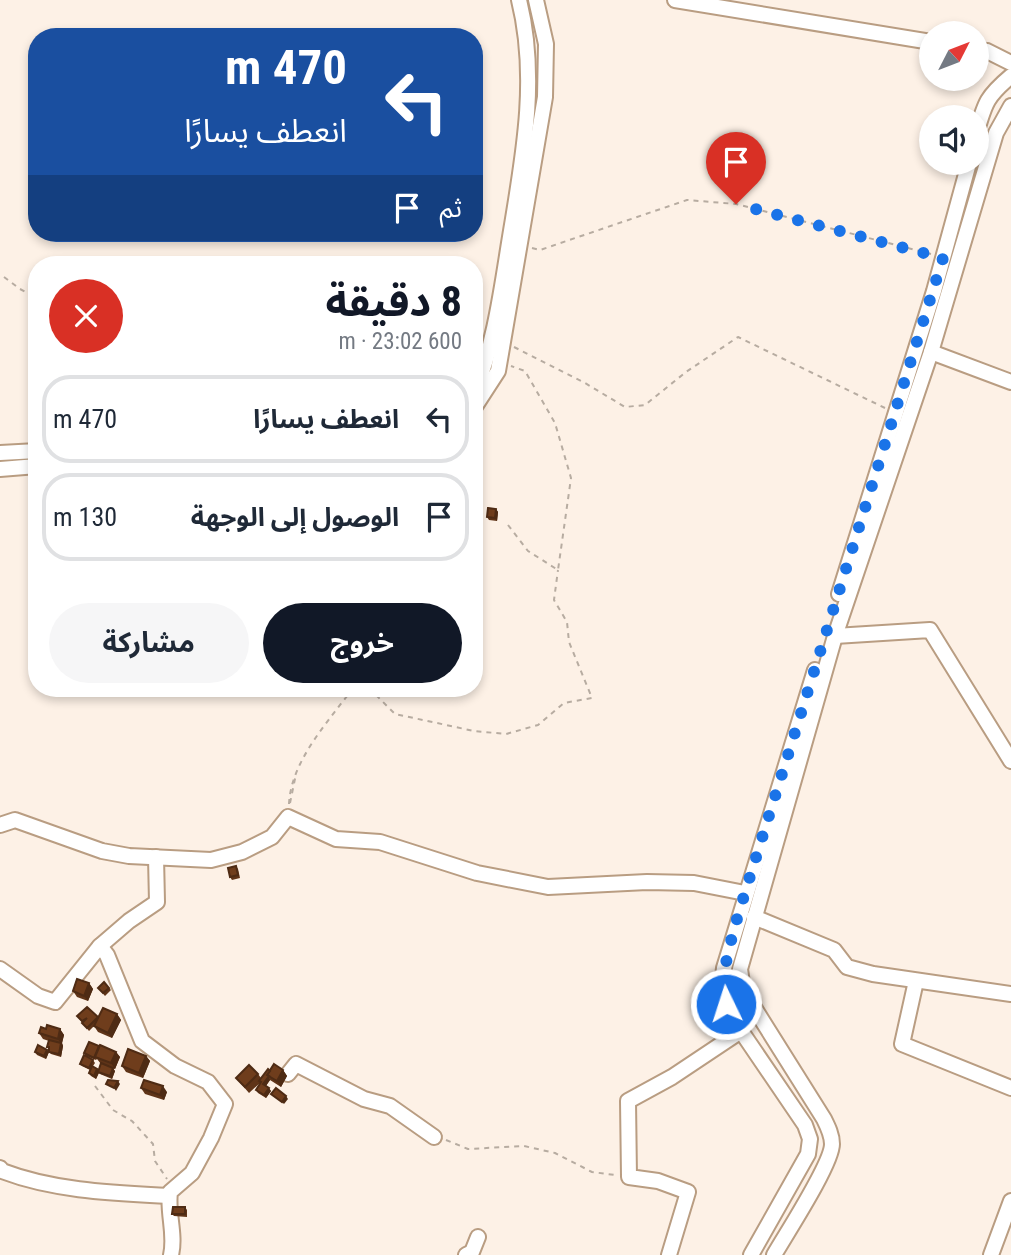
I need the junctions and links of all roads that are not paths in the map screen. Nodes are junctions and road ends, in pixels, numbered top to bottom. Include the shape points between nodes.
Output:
1 (519, 0) edge
2 (536, 0) edge
3 (675, 0) edge
4 (919, 40) edge
5 (989, 52) edge
6 (1011, 63) edge
7 (1011, 76) edge
8 (984, 105) edge
9 (1011, 106) edge
10 (966, 175) edge
11 (931, 352) junction
12 (483, 373) edge
13 (1011, 382) edge
14 (483, 394) edge
15 (28, 451) edge
16 (0, 453) edge
17 (28, 467) edge
18 (0, 469) edge
19 (835, 636) junction
20 (1011, 761) edge
21 (0, 825) edge
22 (156, 857) junction
23 (745, 893) junction
24 (754, 917) junction
25 (100, 946) junction
26 (0, 969) edge
27 (916, 981) junction
28 (1011, 994) edge
29 (741, 1031) junction
30 (288, 1074) dead end
31 (1011, 1088) edge
32 (434, 1137) road end
33 (0, 1168) edge
34 (172, 1192) junction
35 (1011, 1201) edge
36 (478, 1237) dead end
37 (170, 1255) edge
38 (467, 1255) edge
39 (669, 1255) edge
40 (751, 1255) edge
41 (774, 1255) edge
42 (991, 1255) edge

1 - 12 street via 529,71 522,164
2 - 14 street via 546,44 545,97 498,372
3 - 4 street
5 - 6 street
7 - 8 street
9 - 11 street via 996,133
10 - 23 street via 897,411
11 - 13 street
11 - 19 street
15 - 16 street
17 - 18 street
19 - 20 street via 930,630
19 - 24 street
21 - 22 street via 15,820 102,851
22 - 23 street via 211,860 242,852 272,836 288,817 336,839 380,842 477,873 548,887 694,883
22 - 25 street via 157,902
23 - 29 street via 722,985 726,1004
24 - 27 street via 834,950 848,967
24 - 41 street via 740,969 743,990 824,1119 832,1147
25 - 26 street via 55,1002 38,996
25 - 34 street via 142,1041 208,1082 225,1104 192,1173
27 - 28 street
27 - 31 street via 902,1044
29 - 39 street via 628,1101 629,1177 688,1192
29 - 40 street via 810,1139 808,1154
30 - 32 street via 296,1064 364,1099 390,1106
33 - 34 street via 28,1181 110,1193
34 - 37 street via 168,1204 174,1241
35 - 42 street
36 - 38 street

